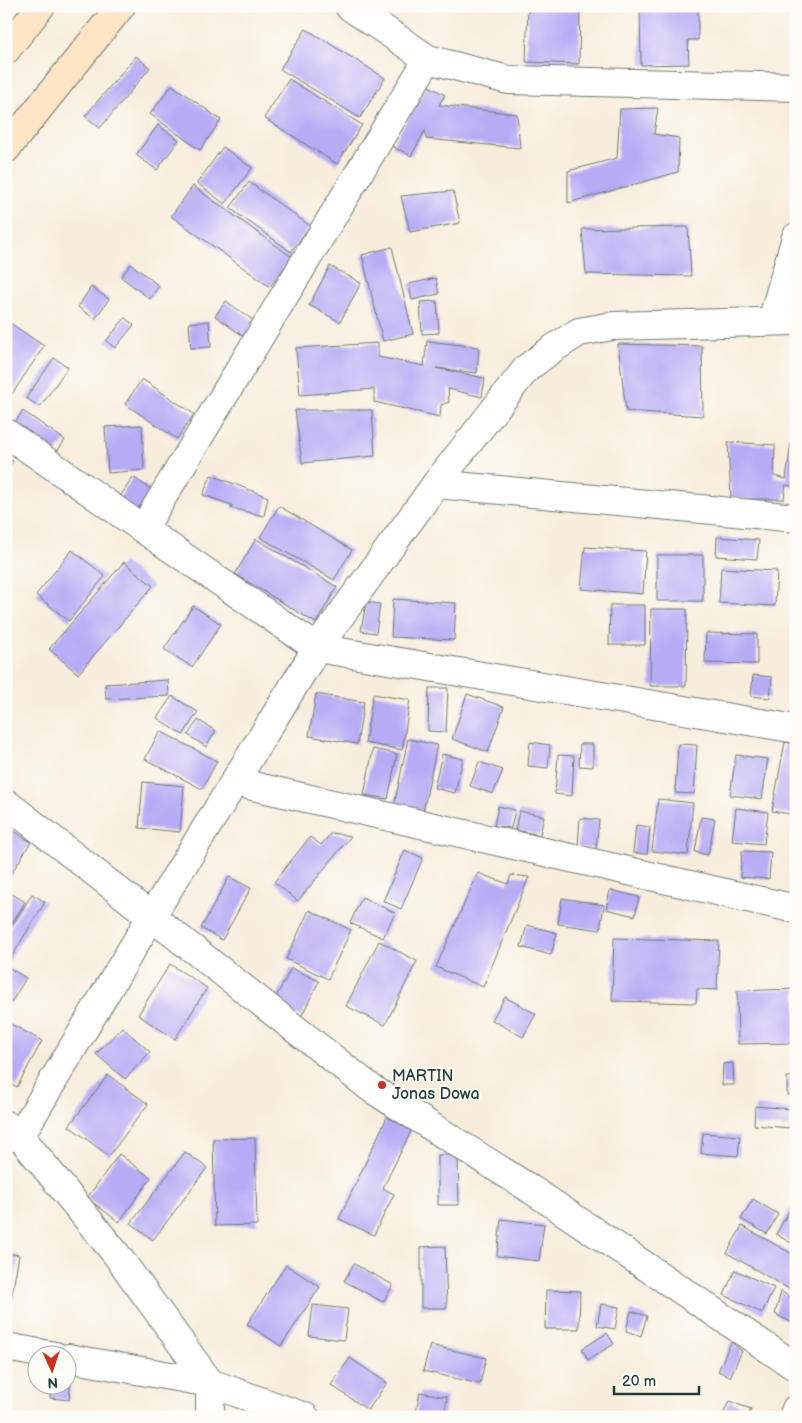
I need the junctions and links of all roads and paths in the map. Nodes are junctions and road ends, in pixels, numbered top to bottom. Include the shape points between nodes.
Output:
1 (41, 6) edge
2 (122, 6) edge
3 (349, 6) edge
4 (6, 50) edge
5 (428, 59) junction
6 (796, 87) edge
7 (6, 149) edge
8 (796, 237) edge
9 (784, 321) edge
10 (6, 433) edge
11 (436, 484) junction
12 (796, 518) edge
13 (143, 529) junction
14 (317, 648) junction
15 (796, 729) edge
16 (234, 782) junction
17 (6, 804) edge
18 (796, 909) edge
19 (151, 917) junction
20 (11, 1133) edge
21 (6, 1347) edge
22 (28, 1351) edge
23 (78, 1360) edge
24 (796, 1366) edge
25 (210, 1383) junction
26 (796, 1409) edge
27 (210, 1417) edge
28 (305, 1417) edge
29 (793, 1417) edge

1 - 4 main road
2 - 7 main road
3 - 5 street
5 - 6 street via 508,80
5 - 13 street
8 - 9 street
9 - 11 street via 613,326 579,332 527,368
10 - 13 street
11 - 12 street
11 - 14 street
13 - 14 street
14 - 15 street
14 - 16 street
16 - 18 street
16 - 19 street
17 - 19 street
19 - 20 street
19 - 24 street via 372,1089 532,1190
20 - 25 street via 116,1254
21 - 22 street
23 - 25 street
25 - 27 street
25 - 28 street
26 - 29 street

